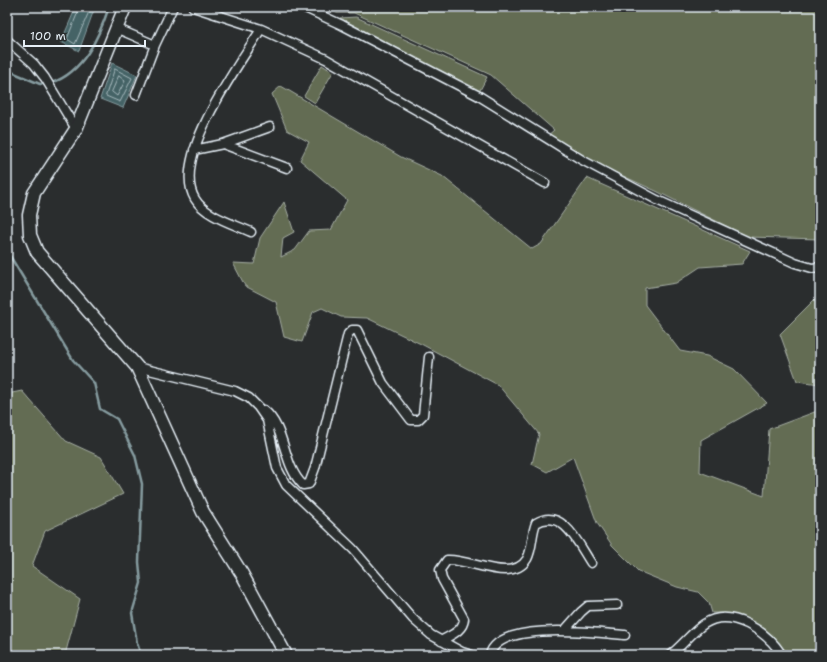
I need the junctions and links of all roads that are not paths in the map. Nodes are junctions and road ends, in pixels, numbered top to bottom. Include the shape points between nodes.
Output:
1 (125, 7) edge
2 (173, 7) edge
3 (194, 7) edge
4 (302, 7) edge
5 (118, 29) junction
6 (261, 30) junction
7 (7, 40) edge
8 (155, 45) junction
9 (136, 95) dead end
10 (270, 127) dead end
11 (76, 129) junction
12 (223, 144) junction
13 (194, 150) junction
14 (286, 168) dead end
15 (545, 182) dead end
16 (251, 232) dead end
17 (820, 267) edge
18 (429, 358) dead end
19 (136, 367) junction
20 (258, 406) junction
21 (591, 563) dead end
22 (617, 605) dead end
23 (565, 630) junction
24 (625, 635) dead end
25 (442, 641) junction
26 (285, 655) edge
27 (472, 655) edge
28 (490, 655) edge
29 (670, 655) edge
30 (782, 655) edge

1 - 5 street
2 - 8 street
3 - 6 street
4 - 17 street via 479,96 582,160 657,200 795,263 812,268
5 - 8 street
5 - 11 street
6 - 13 street via 203,126
6 - 15 street via 326,59
7 - 11 street via 34,64 45,78
8 - 9 street
10 - 12 street
11 - 19 street via 34,193 29,215 30,235 37,252
12 - 13 street
12 - 14 street
13 - 16 street via 189,168 195,199 208,212
18 - 20 street via 423,414 418,420 411,420 383,383 357,330 352,330 348,334 314,468 309,484 303,486 298,481 279,429 270,415
19 - 20 street via 236,391
19 - 26 street via 203,512 242,574
20 - 25 street via 267,420 277,468 286,485 353,549 414,619 431,635
21 - 25 street via 568,527 551,520 536,523 526,560 511,570 500,571 457,559 447,560 440,570 442,579 464,619 459,630
22 - 23 street via 588,606
23 - 24 street
23 - 28 street via 503,639 494,646
25 - 27 street
29 - 30 street via 704,623 715,618 734,619 749,625 776,646

